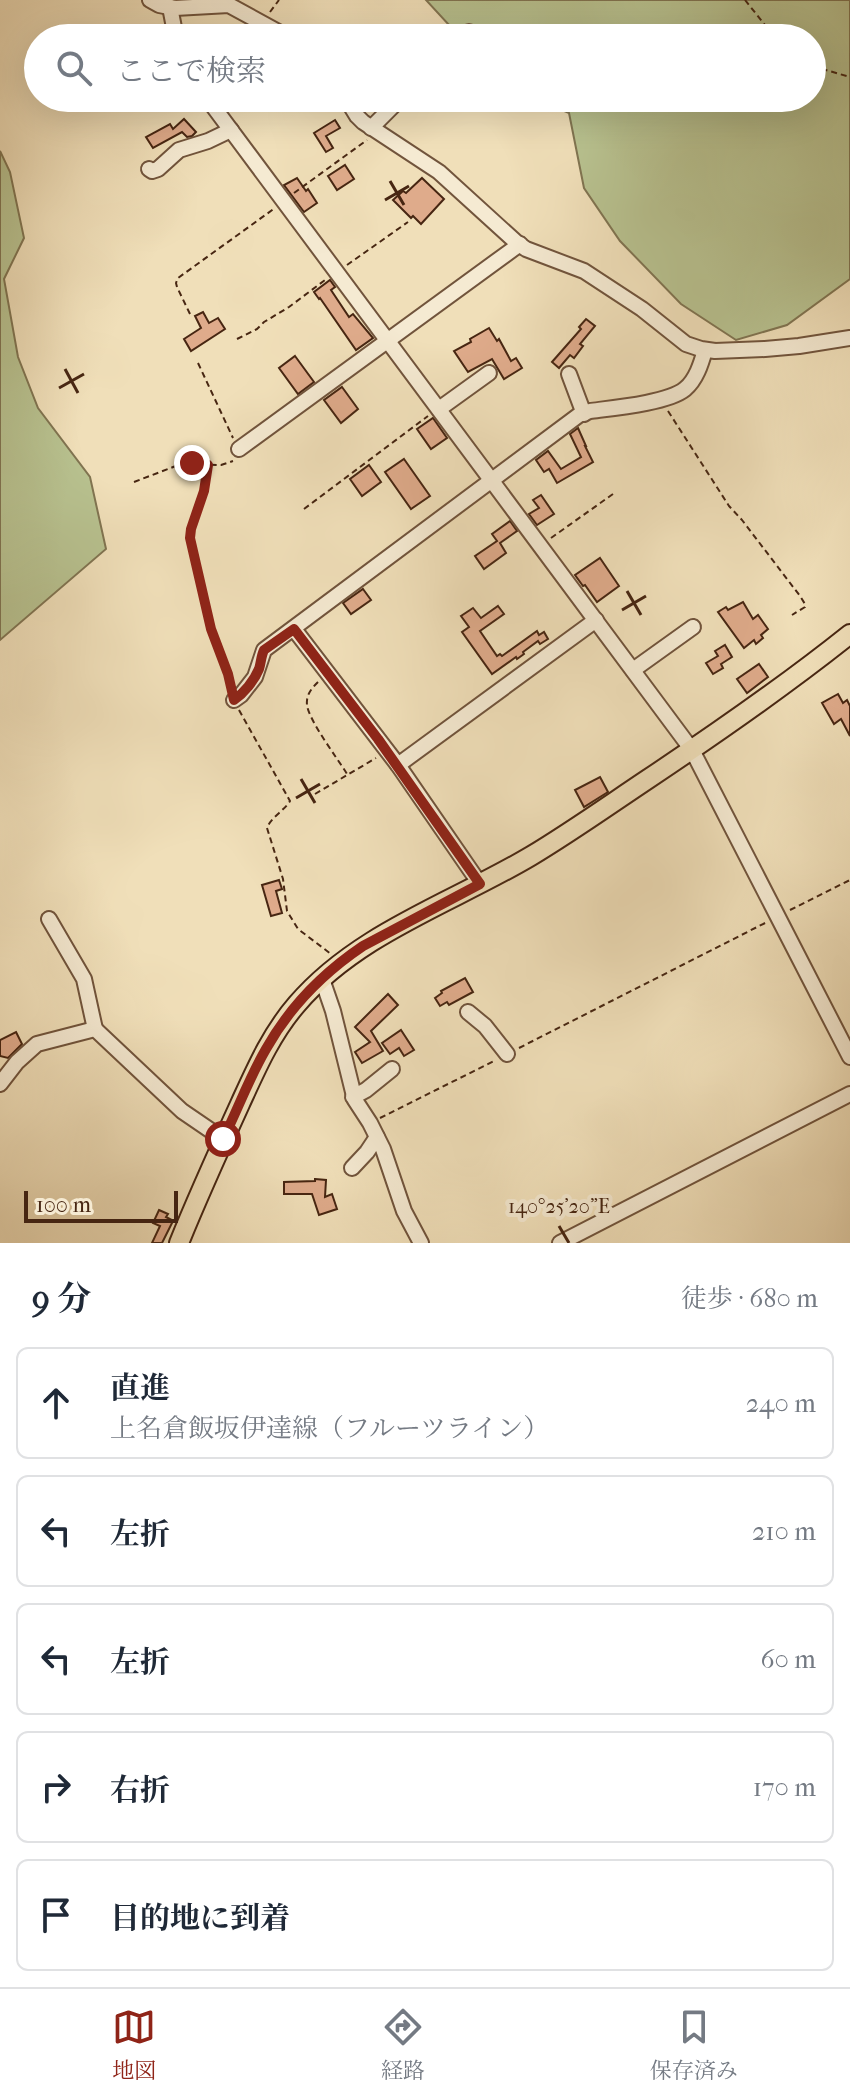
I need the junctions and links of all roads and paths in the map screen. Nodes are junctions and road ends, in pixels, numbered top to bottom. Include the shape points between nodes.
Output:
1 (150, 0) edge
2 (279, 0) edge
3 (745, 0) edge
4 (170, 7) junction
5 (262, 23) joint
6 (173, 24) edge
7 (764, 24) edge
8 (826, 70) edge
9 (850, 77) edge
10 (218, 112) edge
11 (355, 112) edge
12 (389, 112) edge
13 (231, 130) junction
14 (374, 130) junction
15 (149, 169) dead end
16 (284, 201) junction
17 (408, 222) dead end
18 (520, 244) junction
19 (337, 272) junction
20 (190, 314) dead end
21 (850, 338) edge
22 (237, 339) dead end
23 (388, 341) junction
24 (705, 350) junction
25 (198, 363) dead end
26 (489, 373) dead end
27 (569, 374) dead end
28 (662, 399) junction
29 (439, 409) junction
30 (584, 414) junction
31 (239, 449) junction
32 (208, 465) junction
33 (492, 480) junction
34 (134, 482) dead end
35 (613, 494) dead end
36 (304, 509) dead end
37 (540, 545) junction
38 (792, 615) dead end
39 (596, 620) junction
40 (693, 627) dead end
41 (294, 629) junction
42 (850, 634) edge
43 (633, 670) junction
44 (327, 672) junction
45 (234, 700) junction
46 (692, 750) junction
47 (387, 751) junction
48 (398, 765) junction
49 (347, 774) junction
50 (315, 794) dead end
51 (850, 880) edge
52 (480, 884) junction
53 (778, 917) junction
54 (49, 919) dead end
55 (342, 961) junction
56 (322, 979) junction
57 (468, 1012) dead end
58 (95, 1029) junction
59 (507, 1054) junction
60 (850, 1057) edge
61 (392, 1069) dead end
62 (0, 1084) edge
63 (850, 1094) edge
64 (353, 1097) junction
65 (374, 1130) junction
66 (223, 1139) junction
67 (352, 1168) dead end
68 (179, 1243) edge
69 (421, 1243) edge
70 (560, 1243) edge

1 - 4 street
2 - 5 path
3 - 7 path
4 - 5 street via 229,5
4 - 6 street
8 - 9 path
10 - 13 street
11 - 14 street
12 - 14 street
13 - 15 street via 179,150 158,169
13 - 16 street
14 - 16 path
14 - 18 street via 439,172
16 - 19 street
16 - 20 path via 178,278
17 - 19 path
18 - 23 street
18 - 24 street via 584,271 686,344
19 - 22 path
19 - 23 street
21 - 24 street
23 - 29 street
23 - 31 street
24 - 28 street via 687,388
25 - 31 path
26 - 29 street
27 - 30 street
28 - 30 street
28 - 38 path via 729,506 805,604
29 - 33 street
29 - 36 path
30 - 33 street
31 - 32 path via 229,463
32 - 34 path via 181,464
32 - 45 path via 190,538
33 - 37 street
33 - 41 street
35 - 37 path
37 - 39 street
39 - 43 street
39 - 48 street
40 - 43 street
41 - 44 street
41 - 45 street via 264,650 255,677
42 - 46 main road
43 - 46 street
44 - 47 street
44 - 49 path via 311,689 308,706
45 - 55 path via 290,801 267,828 287,911 298,929
46 - 52 main road via 554,842
46 - 53 street
47 - 48 street
47 - 49 path
48 - 52 street
49 - 50 path
51 - 53 path
52 - 55 main road
53 - 59 path
53 - 60 street
54 - 58 street via 84,979
55 - 56 main road
56 - 64 street
56 - 66 main road via 274,1035
57 - 59 street
58 - 62 street via 37,1044
58 - 66 street via 182,1111
59 - 65 path
61 - 64 street
63 - 70 street
64 - 65 street
65 - 67 street via 367,1152
65 - 69 street
66 - 68 main road

